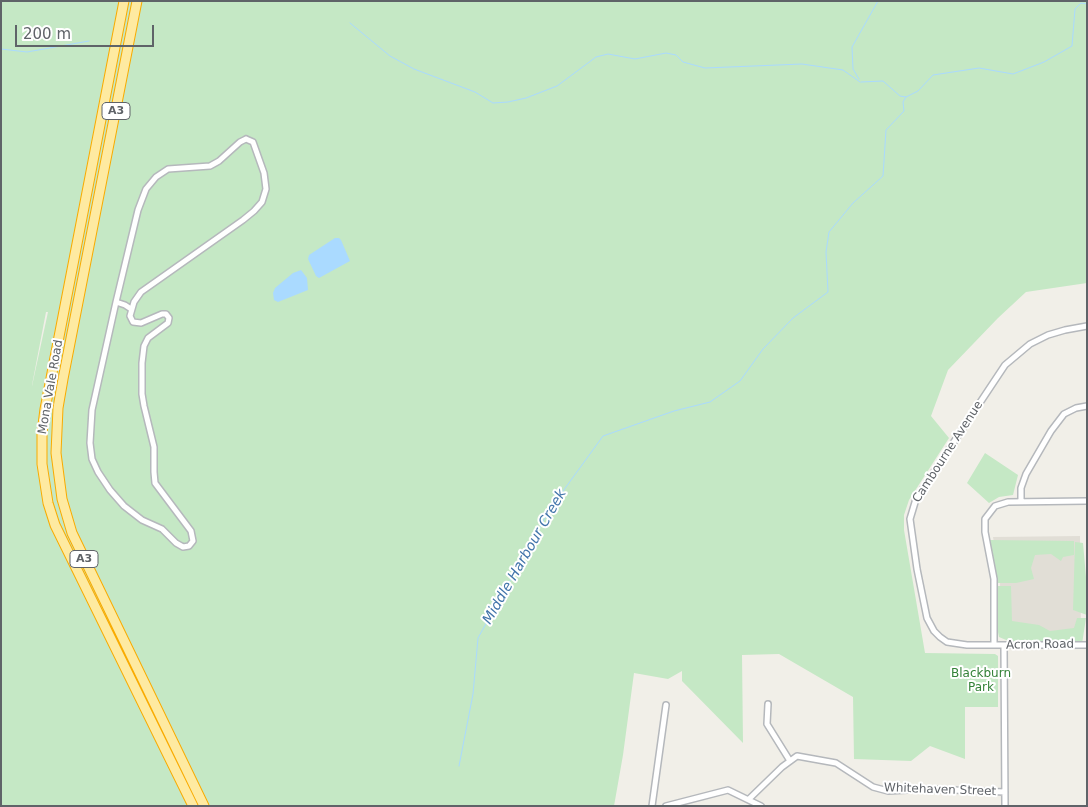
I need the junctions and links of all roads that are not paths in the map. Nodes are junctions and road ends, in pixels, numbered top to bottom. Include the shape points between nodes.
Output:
1 (124, 1) edge
2 (137, 1) edge
3 (116, 302) junction
4 (131, 309) junction
5 (1087, 326) edge
6 (1087, 406) edge
7 (1021, 501) junction
8 (1087, 501) edge
9 (1087, 645) edge
10 (994, 646) junction
11 (1004, 646) junction
12 (768, 704) dead end
13 (666, 705) dead end
14 (790, 761) junction
15 (1005, 792) junction
16 (749, 799) junction
17 (193, 806) edge
18 (204, 806) edge
19 (652, 806) edge
20 (666, 806) edge
21 (761, 806) edge
22 (1005, 806) edge

1 - 17 highway, Mona Vale Road / A3 via 46,409 42,464 55,524
2 - 18 highway, Mona Vale Road / A3 via 63,379 56,453 62,499 72,532
3 - 4 street
3 - 4 street via 138,210 152,181 168,169 210,166 240,142 246,139 253,142 264,173 266,189 262,202 243,220 150,284
3 - 4 street via 91,420 92,459 110,490 124,506 142,520 162,529 176,543 190,546 193,541 191,531 155,483 154,447 142,394 144,346 148,338 168,323 169,318 162,314 141,323 133,322
5 - 10 street, Cambourne Avenue via 1048,335 1030,344 1005,365 916,499 910,519 927,618 934,632 947,642
6 - 7 street via 1064,414 1051,431 1026,474
7 - 8 street
7 - 10 street via 995,506 985,519 994,579
9 - 11 street, Acron Road
10 - 11 street, Acron Road
11 - 15 street
12 - 14 street via 767,724
13 - 19 street
14 - 15 street, Whitehaven Street via 797,756 836,763 873,786 888,790
14 - 16 street
15 - 22 street
16 - 20 street via 728,790
16 - 21 street

